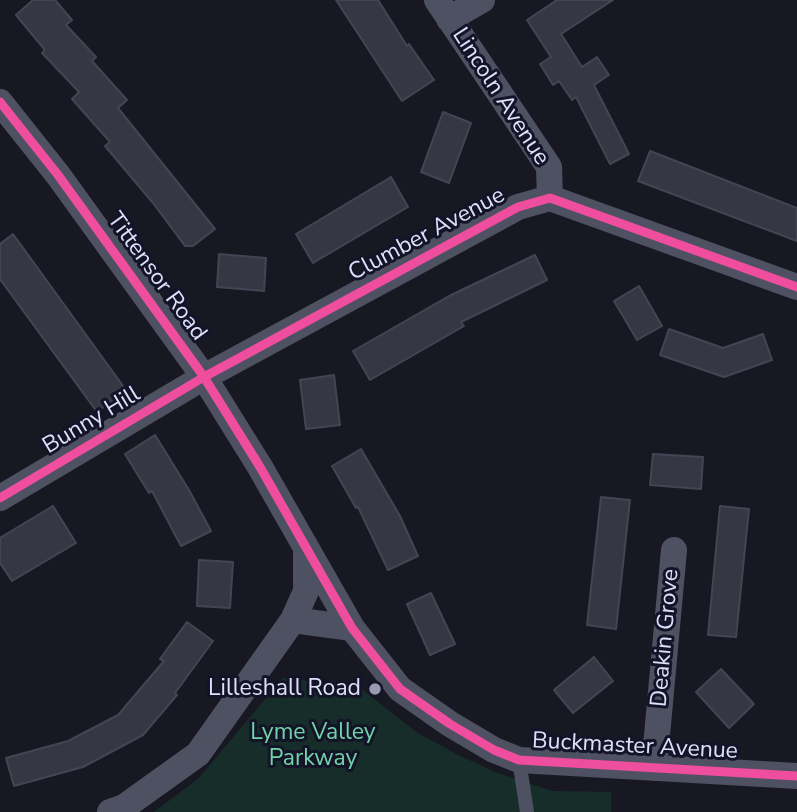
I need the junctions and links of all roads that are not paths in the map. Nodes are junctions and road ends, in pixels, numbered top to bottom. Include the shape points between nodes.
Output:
1 (482, 0) edge
2 (443, 10) edge
3 (0, 102) edge
4 (550, 198) junction
5 (797, 288) edge
6 (204, 377) junction
7 (0, 498) edge
8 (306, 551) junction
9 (674, 551) dead end
10 (293, 620) junction
11 (352, 628) junction
12 (519, 760) junction
13 (654, 768) junction
14 (797, 776) edge
15 (110, 812) edge
16 (527, 812) edge

1 - 2 street
2 - 4 street, Lincoln Avenue via 549,167
3 - 6 street, Tittensor Road
4 - 5 street
4 - 6 street, Clumber Avenue via 518,207
6 - 7 street, Bunny Hill
6 - 8 street, Tittensor Road
8 - 10 street via 306,591
8 - 11 street, Tittensor Road
9 - 13 street, Deakin Grove
10 - 11 street
10 - 15 street via 198,754 124,807
11 - 12 street, Buckmaster Avenue via 400,689 450,724
12 - 13 street, Buckmaster Avenue
12 - 16 lane
13 - 14 street, Buckmaster Avenue

